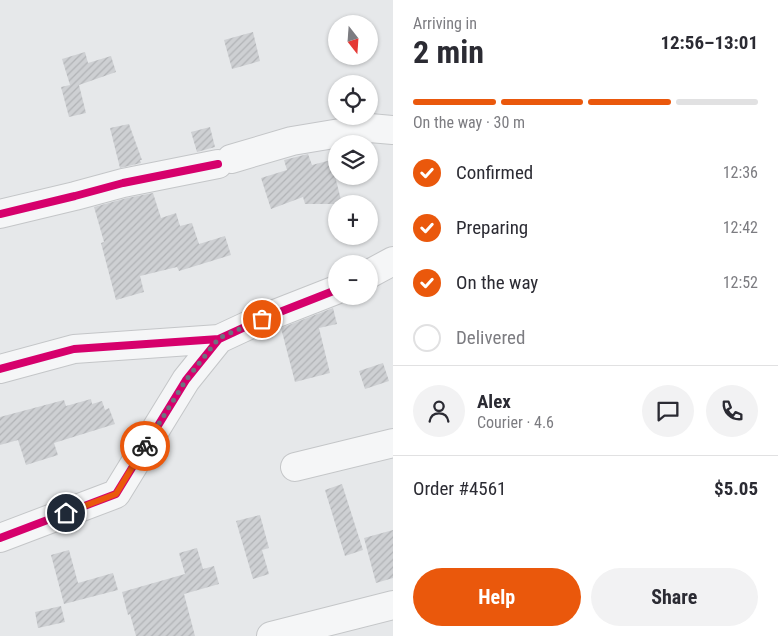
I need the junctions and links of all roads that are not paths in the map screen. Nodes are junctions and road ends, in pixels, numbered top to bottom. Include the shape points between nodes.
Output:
1 (393, 130) edge
2 (0, 214) edge
3 (393, 261) edge
4 (378, 269) edge
5 (328, 293) edge
6 (219, 338) junction
7 (0, 369) edge
8 (393, 444) edge
9 (295, 467) dead end
10 (0, 538) edge
11 (393, 605) edge
12 (271, 636) edge

1 - 2 street via 370,128 292,141 225,161
3 - 4 street
5 - 6 street
6 - 7 street via 74,349
6 - 10 street via 186,380 116,494
8 - 9 street
11 - 12 street

